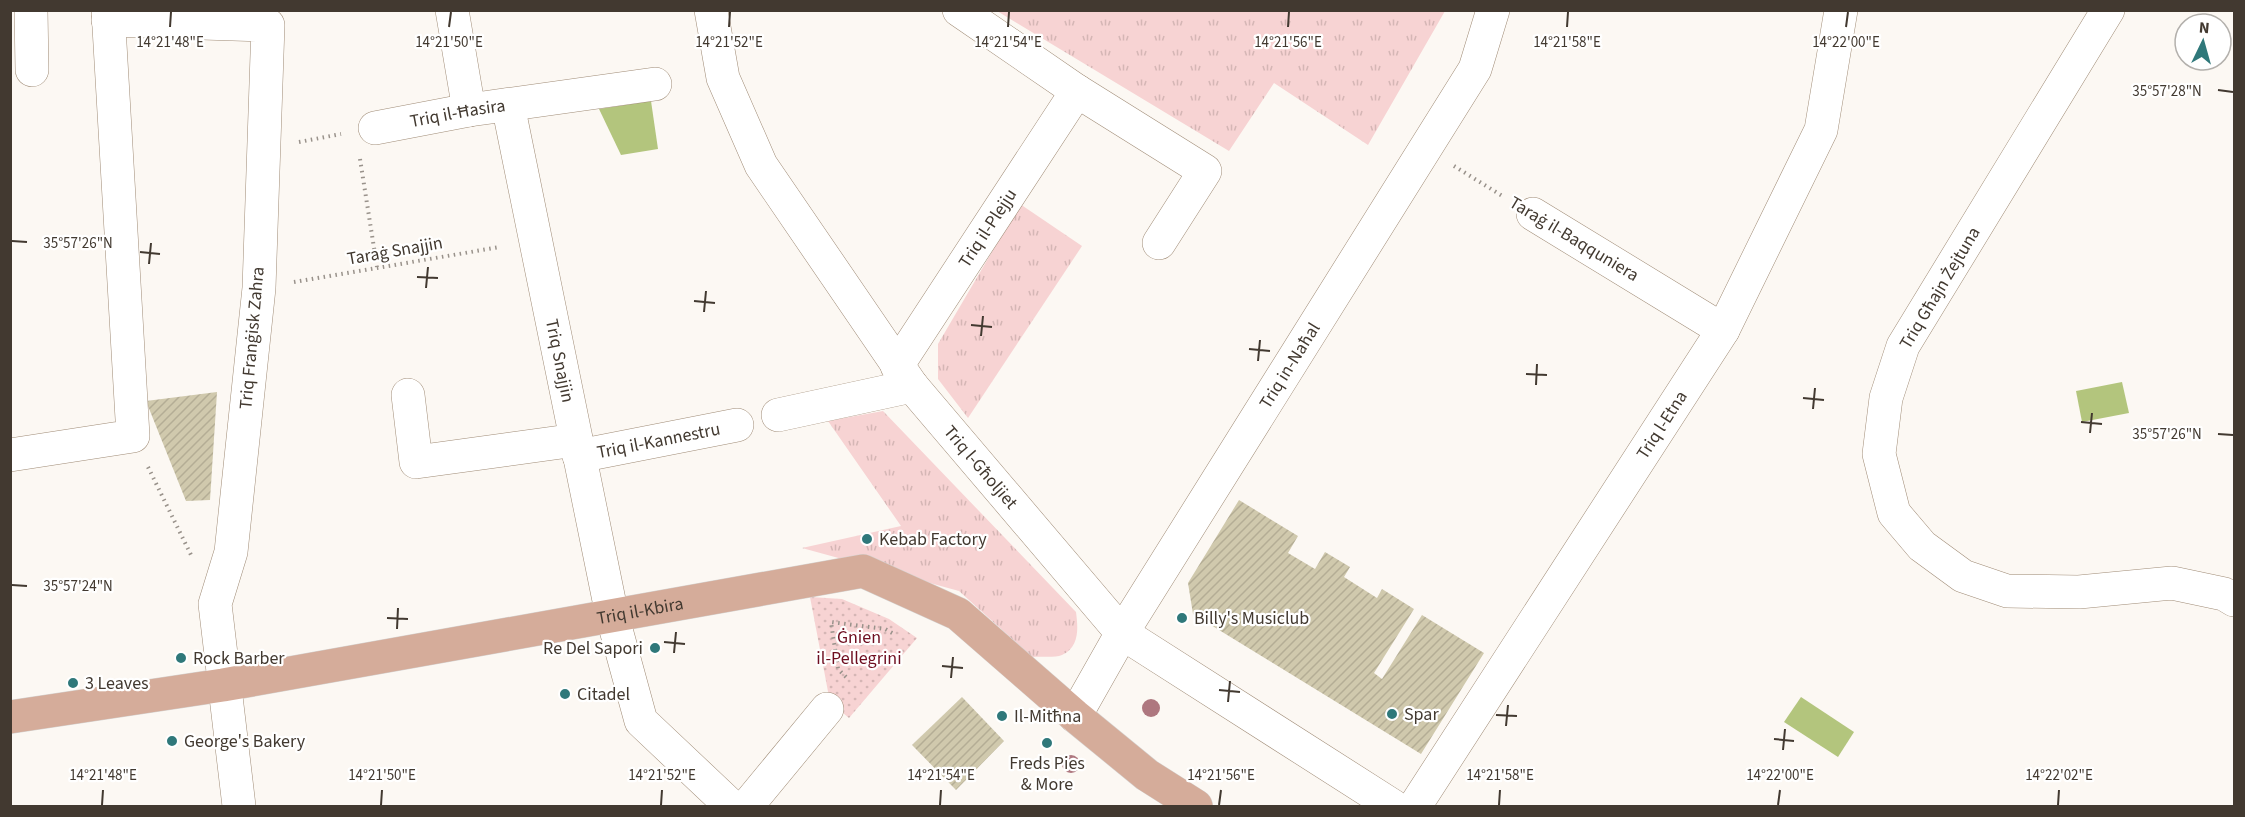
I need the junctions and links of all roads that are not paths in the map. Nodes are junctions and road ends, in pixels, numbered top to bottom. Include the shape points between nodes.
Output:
1 (31, 10) edge
2 (452, 10) edge
3 (711, 10) edge
4 (959, 10) edge
5 (1493, 10) edge
6 (1841, 10) edge
7 (2108, 10) edge
8 (108, 15) edge
9 (32, 70) dead end
10 (655, 84) dead end
11 (1077, 91) junction
12 (508, 105) junction
13 (469, 110) junction
14 (366, 139) road end
15 (1533, 214) road end
16 (1159, 243) dead end
17 (1723, 330) junction
18 (905, 376) junction
19 (408, 395) dead end
20 (778, 415) dead end
21 (737, 425) dead end
22 (578, 448) junction
23 (10, 455) edge
24 (2235, 600) edge
25 (612, 615) junction
26 (1122, 633) junction
27 (223, 685) junction
28 (827, 708) road end
29 (1075, 716) junction
30 (10, 717) edge
31 (238, 807) edge
32 (731, 807) edge
33 (747, 807) edge
34 (1196, 807) edge
35 (1393, 807) edge
36 (1415, 807) edge

1 - 9 street
2 - 13 street
3 - 18 street, Triq l-Għoljiet via 723,78 761,165
4 - 11 street
5 - 26 street, Triq in-Naħal via 1475,69
6 - 17 street, Triq l-Etna via 1821,130
7 - 24 street, Triq Għajn Żejtuna via 1903,346 1886,398 1879,454 1894,513 1922,546 1963,576 2007,591 2079,592 2172,583
8 - 23 street via 133,436
8 - 27 street, Triq Franġisk Zahra via 268,26 259,288 231,552 215,604
10 - 12 street, Triq il-Ħasira
11 - 16 street via 1205,171
11 - 18 street, Triq il-Plejju
12 - 13 street, Triq il-Ħasira
12 - 22 street, Triq Snajjin
13 - 14 street, Triq il-Ħasira
15 - 17 street, Taraġ il-Baqquniera
17 - 36 street, Triq l-Etna
18 - 20 street
18 - 26 street, Triq l-Għoljiet
19 - 22 street, Triq il-Kannestru via 416,462
21 - 22 street, Triq il-Kannestru
22 - 25 street, Triq Snajjin
25 - 27 main road, Triq il-Kbira
25 - 29 main road, Triq il-Kbira via 863,571 958,614
25 - 32 street, Triq Snajjin via 640,721
26 - 29 street, Triq in-Naħal
26 - 35 street, Triq l-Għoljiet
27 - 30 main road, Triq il-Kbira
27 - 31 street, Triq Franġisk Zahra
28 - 33 street
29 - 34 main road, Triq il-Kbira via 1147,776

